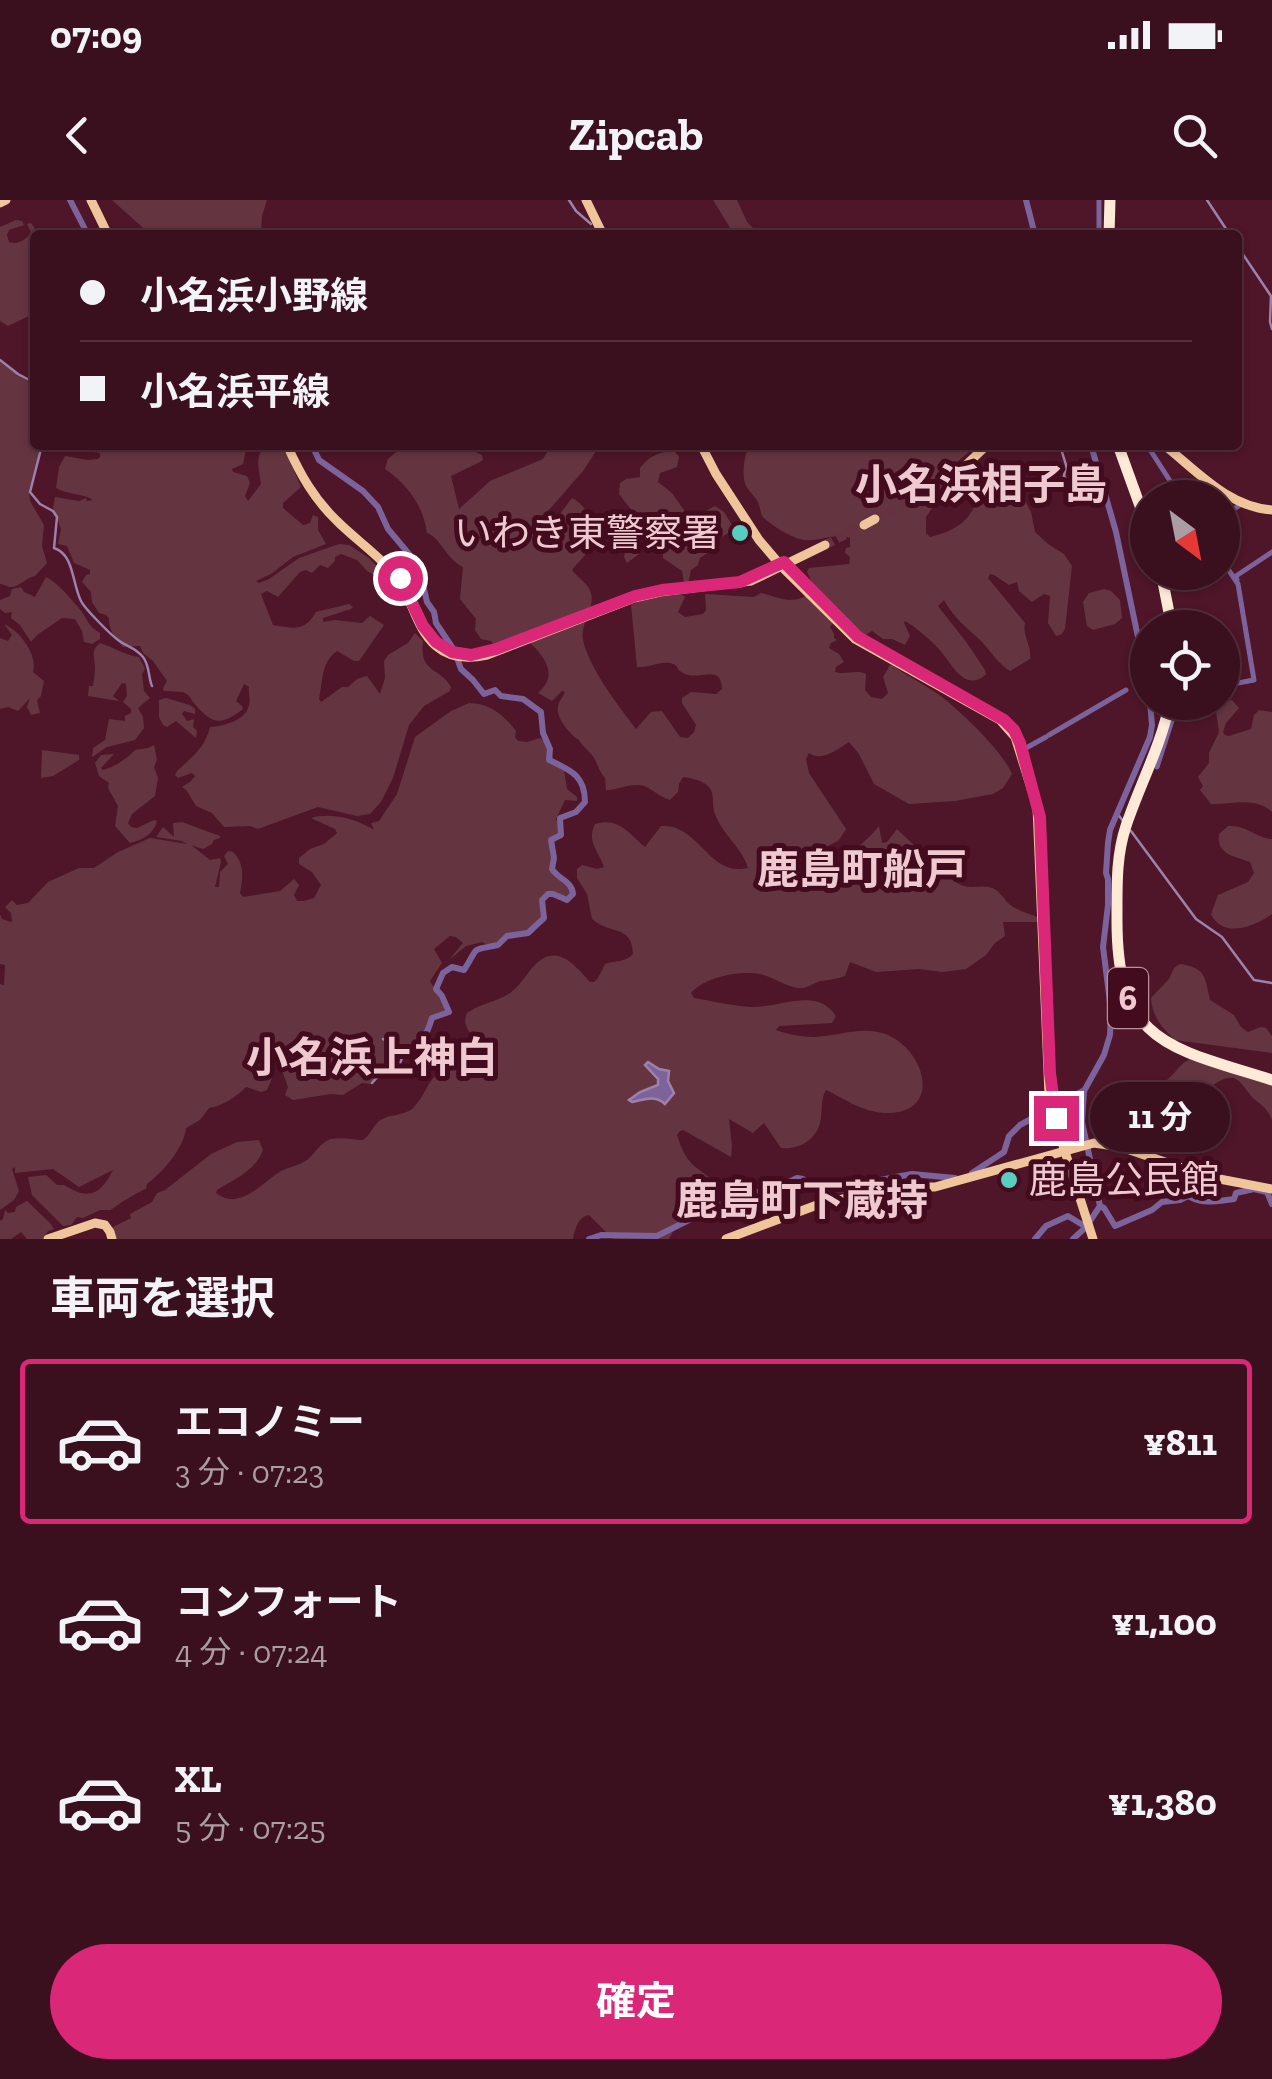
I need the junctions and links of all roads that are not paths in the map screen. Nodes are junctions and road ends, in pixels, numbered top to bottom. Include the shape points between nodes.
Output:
1 (92, 200) edge
2 (584, 200) edge
3 (1109, 200) edge
4 (107, 230) edge
5 (599, 230) edge
6 (1108, 230) edge
7 (290, 450) edge
8 (705, 450) edge
9 (980, 450) edge
10 (1122, 450) edge
11 (1174, 450) edge
12 (964, 465) tunnel mouth
13 (1133, 480) edge
14 (1272, 508) edge
15 (874, 517) tunnel mouth
16 (863, 523) tunnel mouth
17 (824, 544) tunnel mouth
18 (783, 564) junction
19 (1167, 720) edge
20 (1272, 1079) edge
21 (1065, 1152) junction
22 (1272, 1189) edge
23 (48, 1239) edge
24 (112, 1239) edge
25 (726, 1239) edge
26 (1094, 1239) edge

1 - 4 main road
2 - 5 main road
3 - 6 highway
7 - 18 main road via 322,506 393,573 431,641 461,656 497,652 634,598 740,584
8 - 18 main road via 753,531
9 - 12 main road
10 - 13 highway
11 - 14 main road via 1234,496
15 - 16 main road
17 - 18 main road
18 - 21 main road via 858,637 1004,720 1016,736 1040,817 1052,1109
19 - 20 highway, 6 via 1120,860 1122,974 1151,1027 1178,1047
21 - 22 main road via 1107,1144
21 - 25 main road via 935,1187 894,1187 808,1208
21 - 26 main road
23 - 24 main road via 95,1223 105,1225

